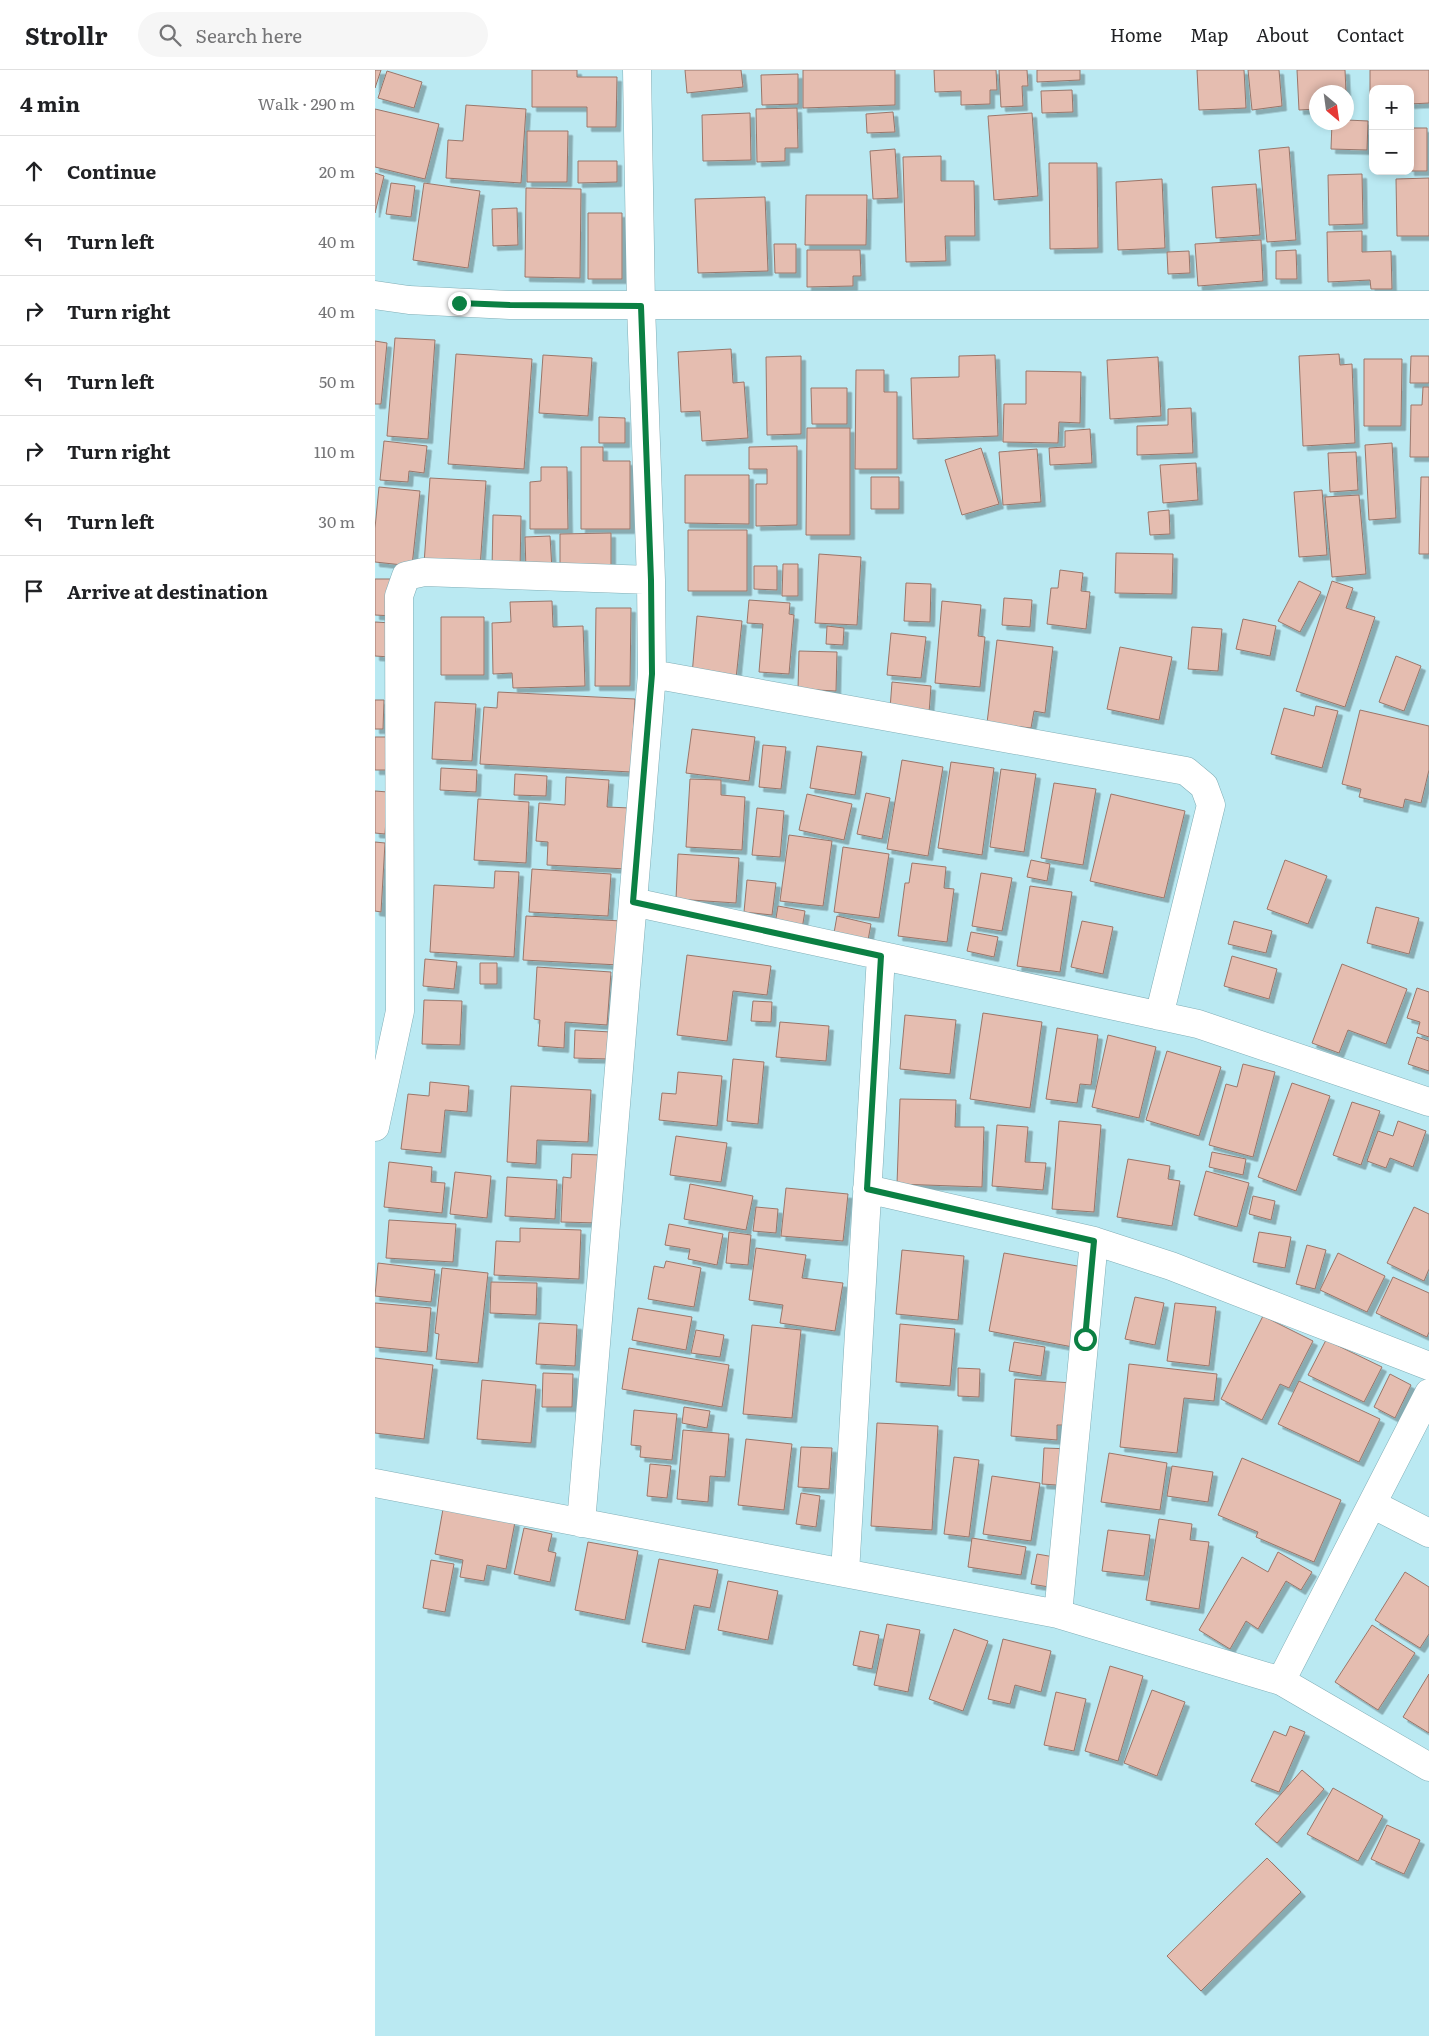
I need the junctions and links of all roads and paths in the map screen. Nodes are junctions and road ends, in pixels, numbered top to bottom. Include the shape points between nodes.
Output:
1 (637, 70) edge
2 (375, 295) edge
3 (641, 306) junction
4 (1429, 306) edge
5 (651, 580) junction
6 (652, 674) junction
7 (633, 902) junction
8 (881, 956) junction
9 (1159, 1016) junction
10 (1429, 1102) edge
11 (375, 1127) edge
12 (867, 1189) junction
13 (1094, 1241) junction
14 (1429, 1366) edge
15 (1429, 1393) edge
16 (375, 1483) edge
17 (1372, 1504) junction
18 (581, 1522) junction
19 (1429, 1533) edge
20 (845, 1573) junction
21 (1058, 1614) junction
22 (1281, 1681) junction
23 (1429, 1766) edge

1 - 3 street
2 - 3 street via 510,305
3 - 4 street
3 - 5 street
5 - 6 street
5 - 11 street via 424,572 406,576 399,596 400,1011
6 - 7 street
6 - 9 street via 1186,771 1204,786 1211,805
7 - 8 street
7 - 18 street
8 - 9 street
8 - 12 street
9 - 10 street via 1198,1024
12 - 13 street
12 - 20 street
13 - 14 street via 1171,1266
13 - 21 street
15 - 17 street
16 - 18 street
17 - 19 street
17 - 22 street
18 - 20 street
20 - 21 street
21 - 22 street
22 - 23 street

